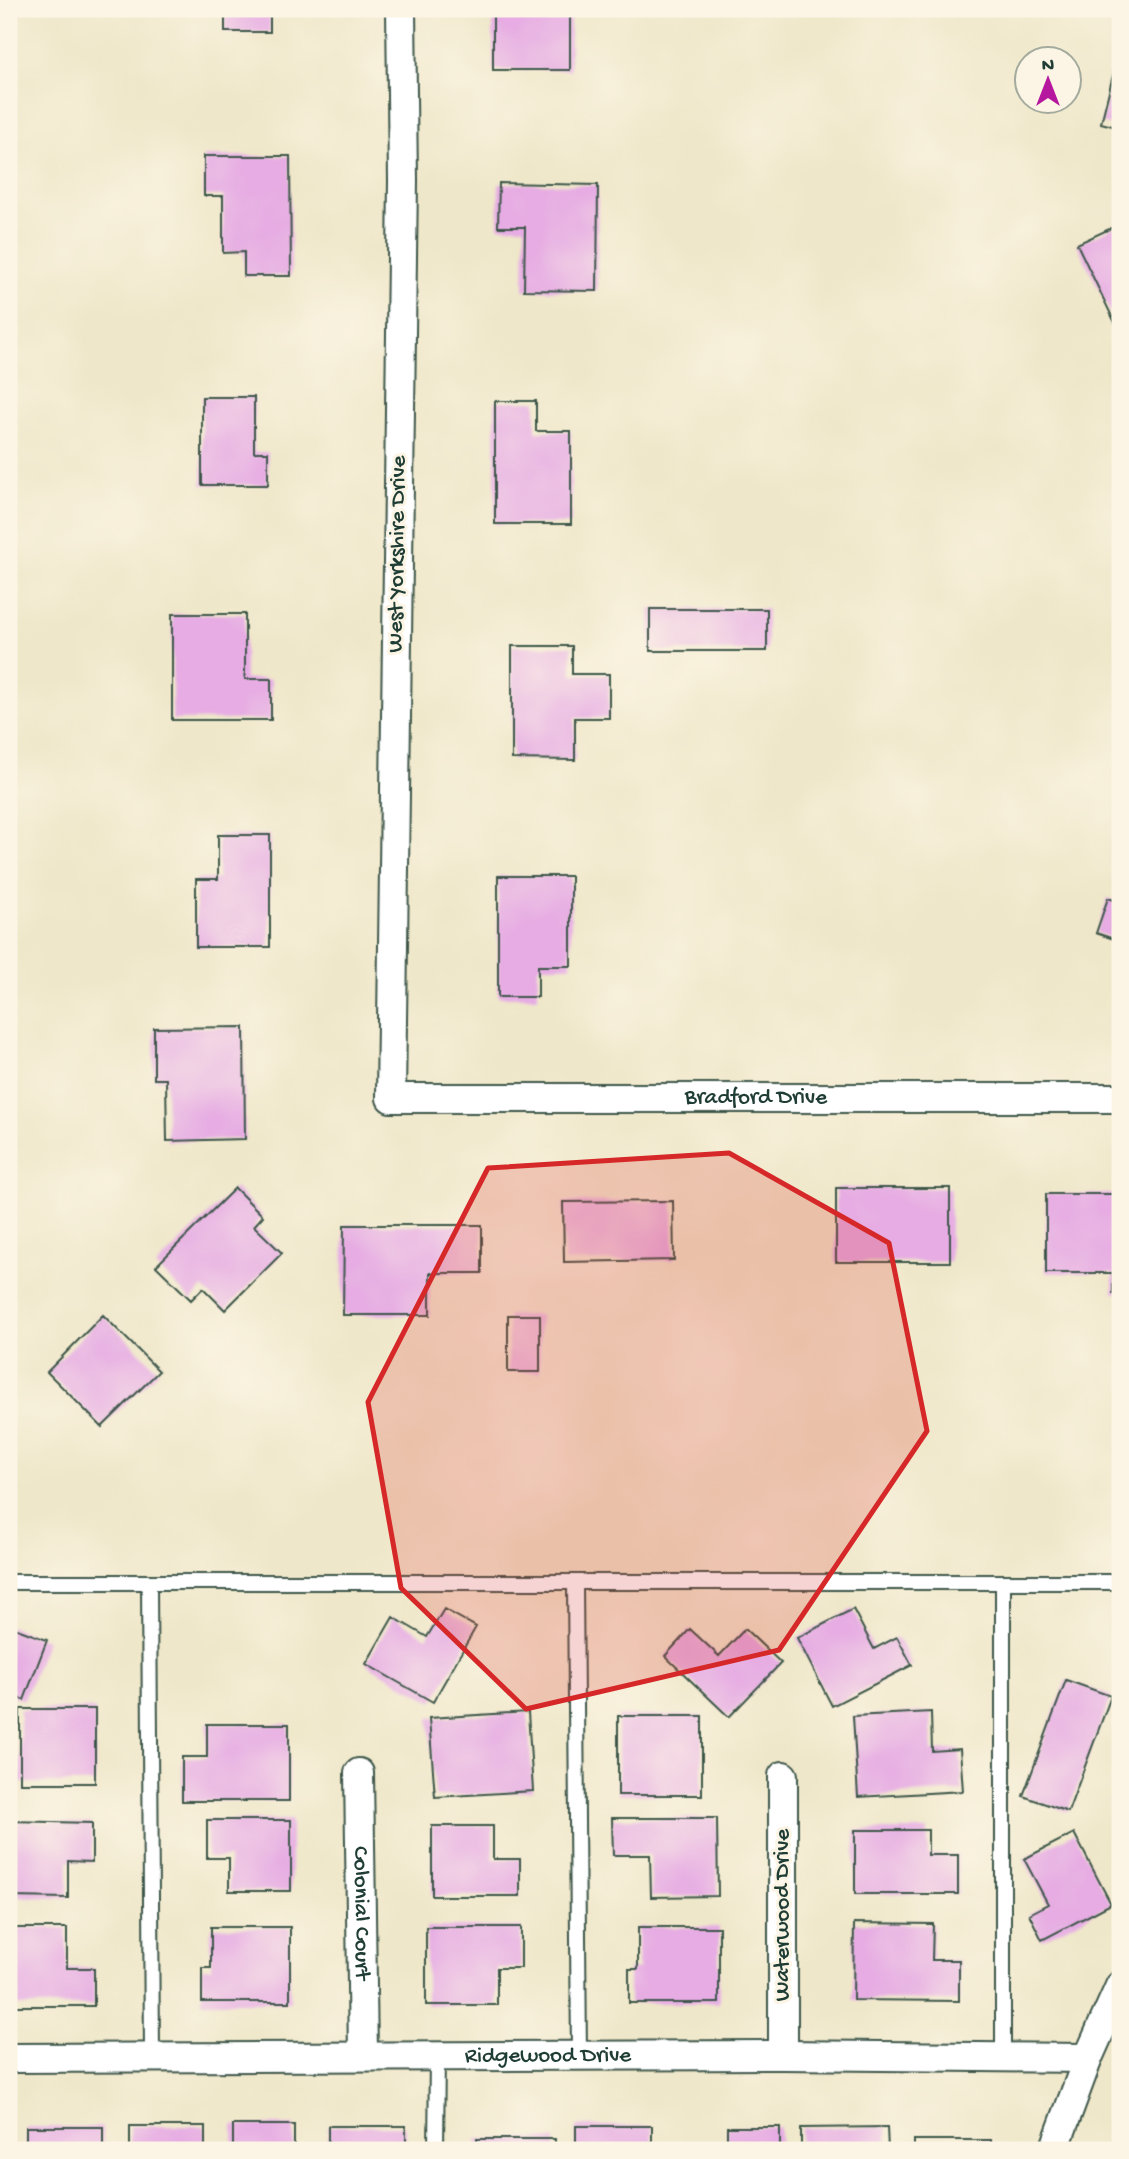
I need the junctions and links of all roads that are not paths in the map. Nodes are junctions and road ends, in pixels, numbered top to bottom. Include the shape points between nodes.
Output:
1 (401, 9) edge
2 (391, 1098) joint
3 (1120, 1098) edge
4 (9, 1582) edge
5 (149, 1582) junction
6 (1120, 1582) edge
7 (575, 1583) junction
8 (1003, 1583) junction
9 (359, 1773) dead end
10 (783, 1776) dead end
11 (1120, 1986) edge
12 (363, 2054) junction
13 (437, 2054) junction
14 (579, 2054) junction
15 (783, 2054) junction
16 (152, 2056) junction
17 (1003, 2057) junction
18 (9, 2058) edge
19 (1088, 2059) junction
20 (436, 2150) edge
21 (1054, 2150) edge

1 - 2 street, West Yorkshire Drive via 403,181
2 - 3 street, Bradford Drive
4 - 5 lane
5 - 7 lane
5 - 16 lane
6 - 8 lane
7 - 8 lane
7 - 14 lane
8 - 17 lane
9 - 12 street, Colonial Court
10 - 15 street, Waterwood Drive
11 - 19 street
12 - 13 street, Ridgewood Drive
12 - 16 street, Ridgewood Drive
13 - 14 street, Ridgewood Drive
13 - 20 lane
14 - 15 street, Ridgewood Drive
15 - 17 street, Ridgewood Drive
16 - 18 street, Ridgewood Drive
17 - 19 street, Ridgewood Drive
19 - 21 street

